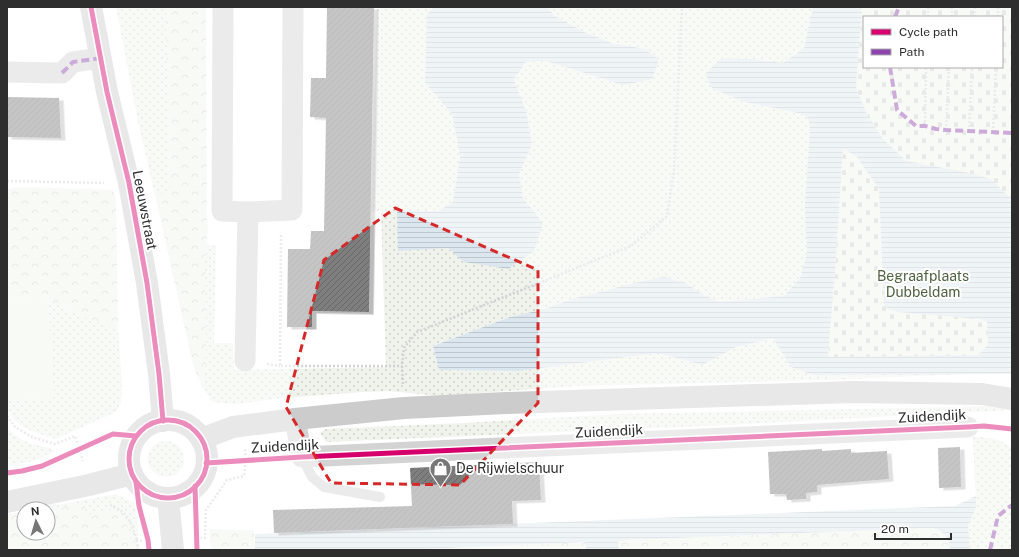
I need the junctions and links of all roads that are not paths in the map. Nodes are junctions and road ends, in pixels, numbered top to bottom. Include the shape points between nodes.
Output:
1 (92, 7) edge
2 (223, 7) edge
3 (293, 7) edge
4 (101, 58) junction
5 (7, 72) edge
6 (248, 212) junction
7 (245, 362) dead end
8 (1012, 399) edge
9 (295, 419) junction
10 (163, 421) junction
11 (968, 427) dead end
12 (201, 439) junction
13 (302, 457) junction
14 (132, 474) junction
15 (168, 498) junction
16 (380, 498) dead end
17 (7, 502) edge
18 (173, 550) edge

1 - 4 street, Leeuwstraat
2 - 6 street via 222,211
3 - 6 street via 292,210
4 - 5 street via 73,62 62,73
4 - 10 street, Leeuwstraat via 129,183 147,283 160,374
6 - 7 street
8 - 9 street, Zuidendijk via 982,394 854,392 404,408
9 - 12 street, Zuidendijk via 233,427
9 - 13 street, Zuidendijk
10 - 12 street via 181,422 189,426
10 - 14 street via 155,422 142,430 132,443 129,458
11 - 13 street, Zuidendijk
12 - 15 street via 206,463 202,475 188,492
13 - 16 lane via 312,477 324,488
14 - 15 street via 145,490 156,496
14 - 17 street
15 - 18 street

